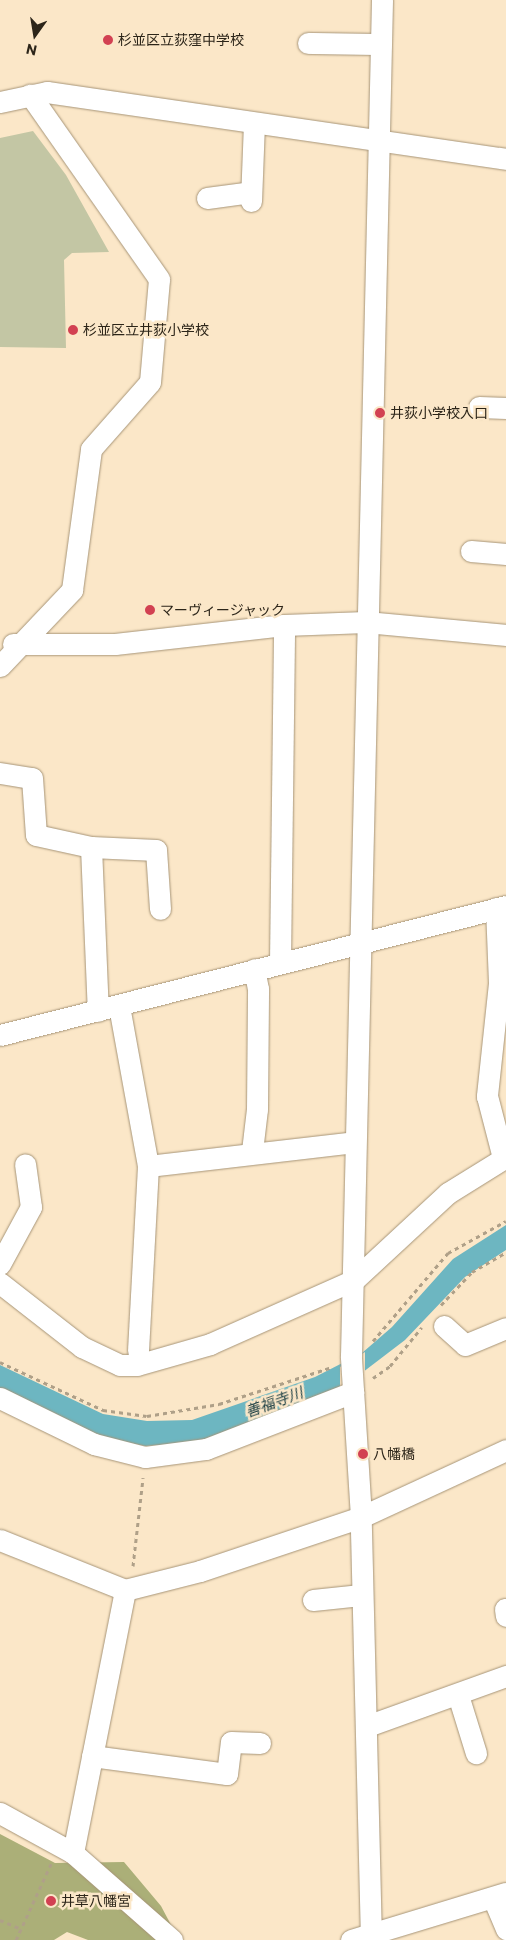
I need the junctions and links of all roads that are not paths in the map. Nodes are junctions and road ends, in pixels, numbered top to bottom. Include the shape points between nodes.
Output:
1 (382, 0) edge
2 (308, 43) dead end
3 (381, 44) junction
4 (30, 95) junction
5 (0, 102) edge
6 (254, 124) junction
7 (379, 141) junction
8 (506, 159) edge
9 (207, 198) dead end
10 (479, 407) dead end
11 (506, 408) edge
12 (471, 551) dead end
13 (506, 554) edge
14 (366, 622) junction
15 (284, 625) junction
16 (506, 635) edge
17 (10, 644) edge
18 (0, 666) edge
19 (0, 773) edge
20 (90, 847) junction
21 (501, 907) edge
22 (160, 909) dead end
23 (360, 941) junction
24 (280, 962) junction
25 (254, 969) junction
26 (119, 1006) junction
27 (98, 1011) junction
28 (0, 1035) edge
29 (355, 1142) junction
30 (252, 1151) junction
31 (505, 1158) edge
32 (25, 1164) dead end
33 (148, 1166) junction
34 (0, 1264) edge
35 (354, 1280) junction
36 (0, 1283) edge
37 (444, 1326) dead end
38 (506, 1328) edge
39 (138, 1351) dead end
40 (353, 1389) junction
41 (0, 1398) edge
42 (506, 1450) edge
43 (361, 1517) junction
44 (0, 1540) edge
45 (125, 1590) junction
46 (361, 1595) junction
47 (313, 1600) dead end
48 (506, 1676) edge
49 (458, 1695) junction
50 (367, 1726) junction
51 (260, 1743) dead end
52 (476, 1753) dead end
53 (92, 1756) junction
54 (0, 1813) edge
55 (66, 1849) junction
56 (500, 1896) edge
57 (506, 1929) edge
58 (372, 1936) edge
59 (172, 1940) edge
60 (351, 1940) edge

1 - 3 street
2 - 3 street
3 - 7 street
4 - 5 street
4 - 6 street via 47,92
4 - 17 street via 159,279 150,382 91,450 72,590
6 - 7 street
6 - 9 street via 251,197
7 - 8 street
7 - 14 street
10 - 11 street
12 - 13 street
14 - 15 street
14 - 16 street
14 - 23 street
15 - 17 street via 115,644
15 - 24 street
17 - 18 street
19 - 20 street via 32,778 36,835
20 - 22 street via 156,850
20 - 27 street
21 - 23 street
21 - 31 street via 499,983 487,1096
23 - 24 street
23 - 29 street
24 - 25 street
25 - 26 street
25 - 30 street via 258,989 258,1089
26 - 27 street
26 - 33 street
27 - 28 street
29 - 30 street
29 - 35 street
30 - 33 street
31 - 35 street via 448,1193
32 - 34 street via 31,1207
33 - 39 street
35 - 36 street via 210,1344 137,1366 120,1365 82,1347
35 - 40 street
37 - 38 street via 465,1344
40 - 41 street via 206,1449 145,1458 94,1444
40 - 43 street
42 - 43 street
43 - 45 street via 200,1572
43 - 46 street
44 - 45 street
45 - 53 street
46 - 47 street
46 - 50 street
48 - 49 street
49 - 50 street
49 - 52 street
50 - 58 street
51 - 53 street via 231,1742 227,1774
53 - 55 street
54 - 55 street
55 - 59 street
56 - 57 street
56 - 58 street
58 - 60 street

